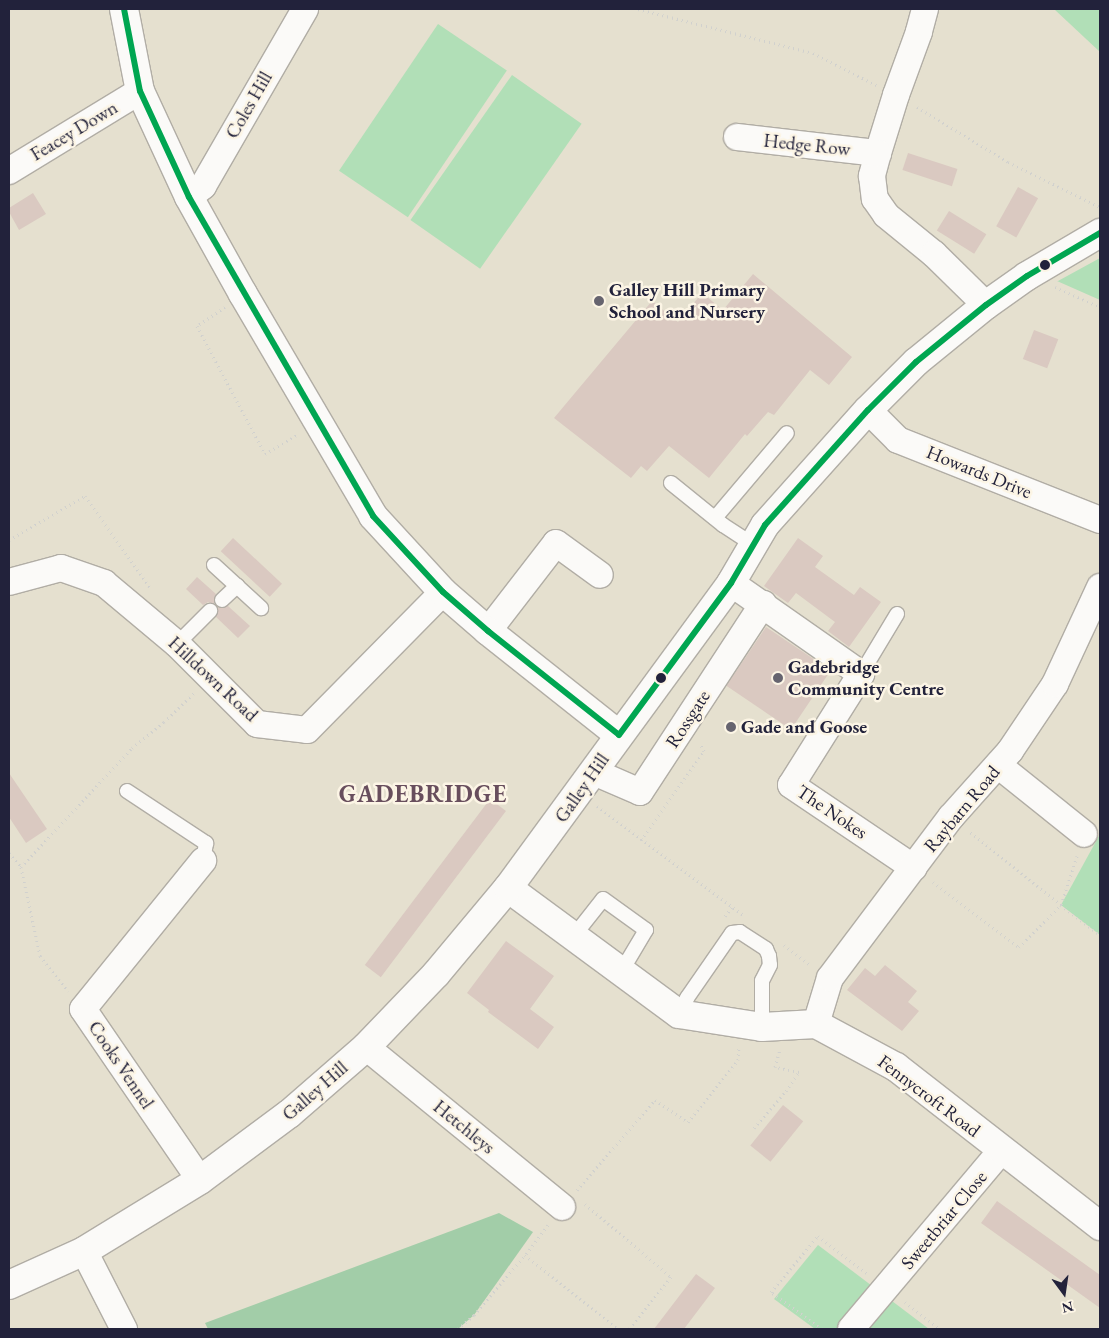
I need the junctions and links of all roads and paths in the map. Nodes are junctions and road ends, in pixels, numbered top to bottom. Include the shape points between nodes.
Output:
1 (124, 9) edge
2 (304, 9) edge
3 (925, 9) edge
4 (140, 91) junction
5 (737, 138) dead end
6 (878, 153) junction
7 (9, 171) edge
8 (189, 197) junction
9 (1100, 233) edge
10 (1027, 276) junction
11 (243, 294) junction
12 (986, 305) junction
13 (1100, 307) edge
14 (868, 410) junction
15 (318, 422) junction
16 (787, 433) dead end
17 (671, 483) dead end
18 (715, 518) junction
19 (1100, 520) edge
20 (9, 540) edge
21 (752, 544) junction
22 (214, 565) dead end
23 (600, 575) dead end
24 (9, 582) edge
25 (731, 583) junction
26 (237, 586) junction
27 (1100, 588) edge
28 (151, 590) dead end
29 (443, 592) junction
30 (222, 600) dead end
31 (763, 604) junction
32 (261, 608) dead end
33 (210, 612) dead end
34 (897, 614) dead end
35 (488, 632) junction
36 (177, 644) junction
37 (861, 674) junction
38 (210, 677) junction
39 (619, 735) junction
40 (998, 765) junction
41 (586, 782) junction
42 (127, 791) dead end
43 (951, 817) junction
44 (1084, 834) dead end
45 (9, 853) edge
46 (203, 861) joint
47 (21, 867) junction
48 (914, 868) junction
49 (508, 888) junction
50 (747, 918) dead end
51 (573, 937) junction
52 (777, 940) dead end
53 (621, 972) junction
54 (830, 978) junction
55 (82, 1009) junction
56 (679, 1014) junction
57 (816, 1024) junction
58 (763, 1026) junction
59 (366, 1046) junction
60 (754, 1128) dead end
61 (1001, 1151) junction
62 (200, 1180) junction
63 (567, 1201) junction
64 (1100, 1226) edge
65 (84, 1251) junction
66 (525, 1255) junction
67 (9, 1285) edge
68 (886, 1288) junction
69 (124, 1329) edge
70 (458, 1329) edge
71 (618, 1329) edge
72 (629, 1329) edge
73 (822, 1329) edge
74 (851, 1329) edge
75 (940, 1329) edge

1 - 4 street
2 - 8 street, Coles Hill via 203,186
3 - 6 street
4 - 7 street, Feacey Down
4 - 8 street
5 - 6 street, Hedge Row
6 - 12 street via 872,176 875,199 886,215 934,254
8 - 11 street
9 - 10 street, Galley Hill
10 - 12 street, Galley Hill
10 - 13 path
11 - 15 street
11 - 15 path via 197,326 265,454
12 - 14 street, Galley Hill via 916,362
14 - 19 street, Howards Drive via 898,440
14 - 21 street, Galley Hill via 765,525
15 - 29 street via 373,516
16 - 18 lane
17 - 18 lane
18 - 21 lane
20 - 28 path via 86,496
21 - 25 street, Galley Hill
22 - 26 lane
23 - 35 street via 556,544
24 - 36 street, Hilldown Road via 61,568 104,583
25 - 31 street
25 - 39 street, Galley Hill
26 - 30 lane
26 - 32 lane
27 - 40 street, Raybarn Road via 1055,684
29 - 35 street
29 - 38 street, Hilldown Road via 306,730 257,724
31 - 37 street
31 - 41 street, Rossgate via 640,792
33 - 36 lane
34 - 37 lane
35 - 39 street
36 - 38 street, Hilldown Road
37 - 48 street, The Nokes via 790,785
38 - 47 path via 132,748
39 - 41 street, Galley Hill
40 - 43 street, Raybarn Road
40 - 44 street
41 - 49 street, Galley Hill
41 - 50 path
42 - 46 lane via 206,843
43 - 48 street, Raybarn Road
43 - 48 path via 1061,905 1019,947
45 - 47 path
46 - 55 street, Cooks Vennel
47 - 55 path via 40,956
48 - 54 street, Raybarn Road
49 - 51 street, Fennycroft Road
49 - 59 street, Galley Hill via 436,974
51 - 53 street, Fennycroft Road
51 - 53 lane via 603,899 646,930
52 - 54 path
53 - 56 street, Fennycroft Road
54 - 57 street, Raybarn Road
55 - 62 street, Cooks Vennel
56 - 58 street, Fennycroft Road
56 - 58 lane via 732,933 740,932 766,950 769,956 770,965 762,981
57 - 58 street, Fennycroft Road
57 - 61 street, Fennycroft Road via 896,1066
58 - 60 path via 775,1067 799,1072
58 - 63 path via 688,1122 655,1100
59 - 62 street, Galley Hill via 289,1114
59 - 63 street, Hetchleys
61 - 64 street, Fennycroft Road
61 - 68 street, Sweetbriar Close
62 - 65 street, Galley Hill
63 - 66 path
63 - 72 path via 671,1277
65 - 67 street, Galley Hill
65 - 69 street
66 - 70 path
66 - 71 path
68 - 73 path via 818,1236 771,1292
68 - 74 street, Sweetbriar Close
68 - 75 path

